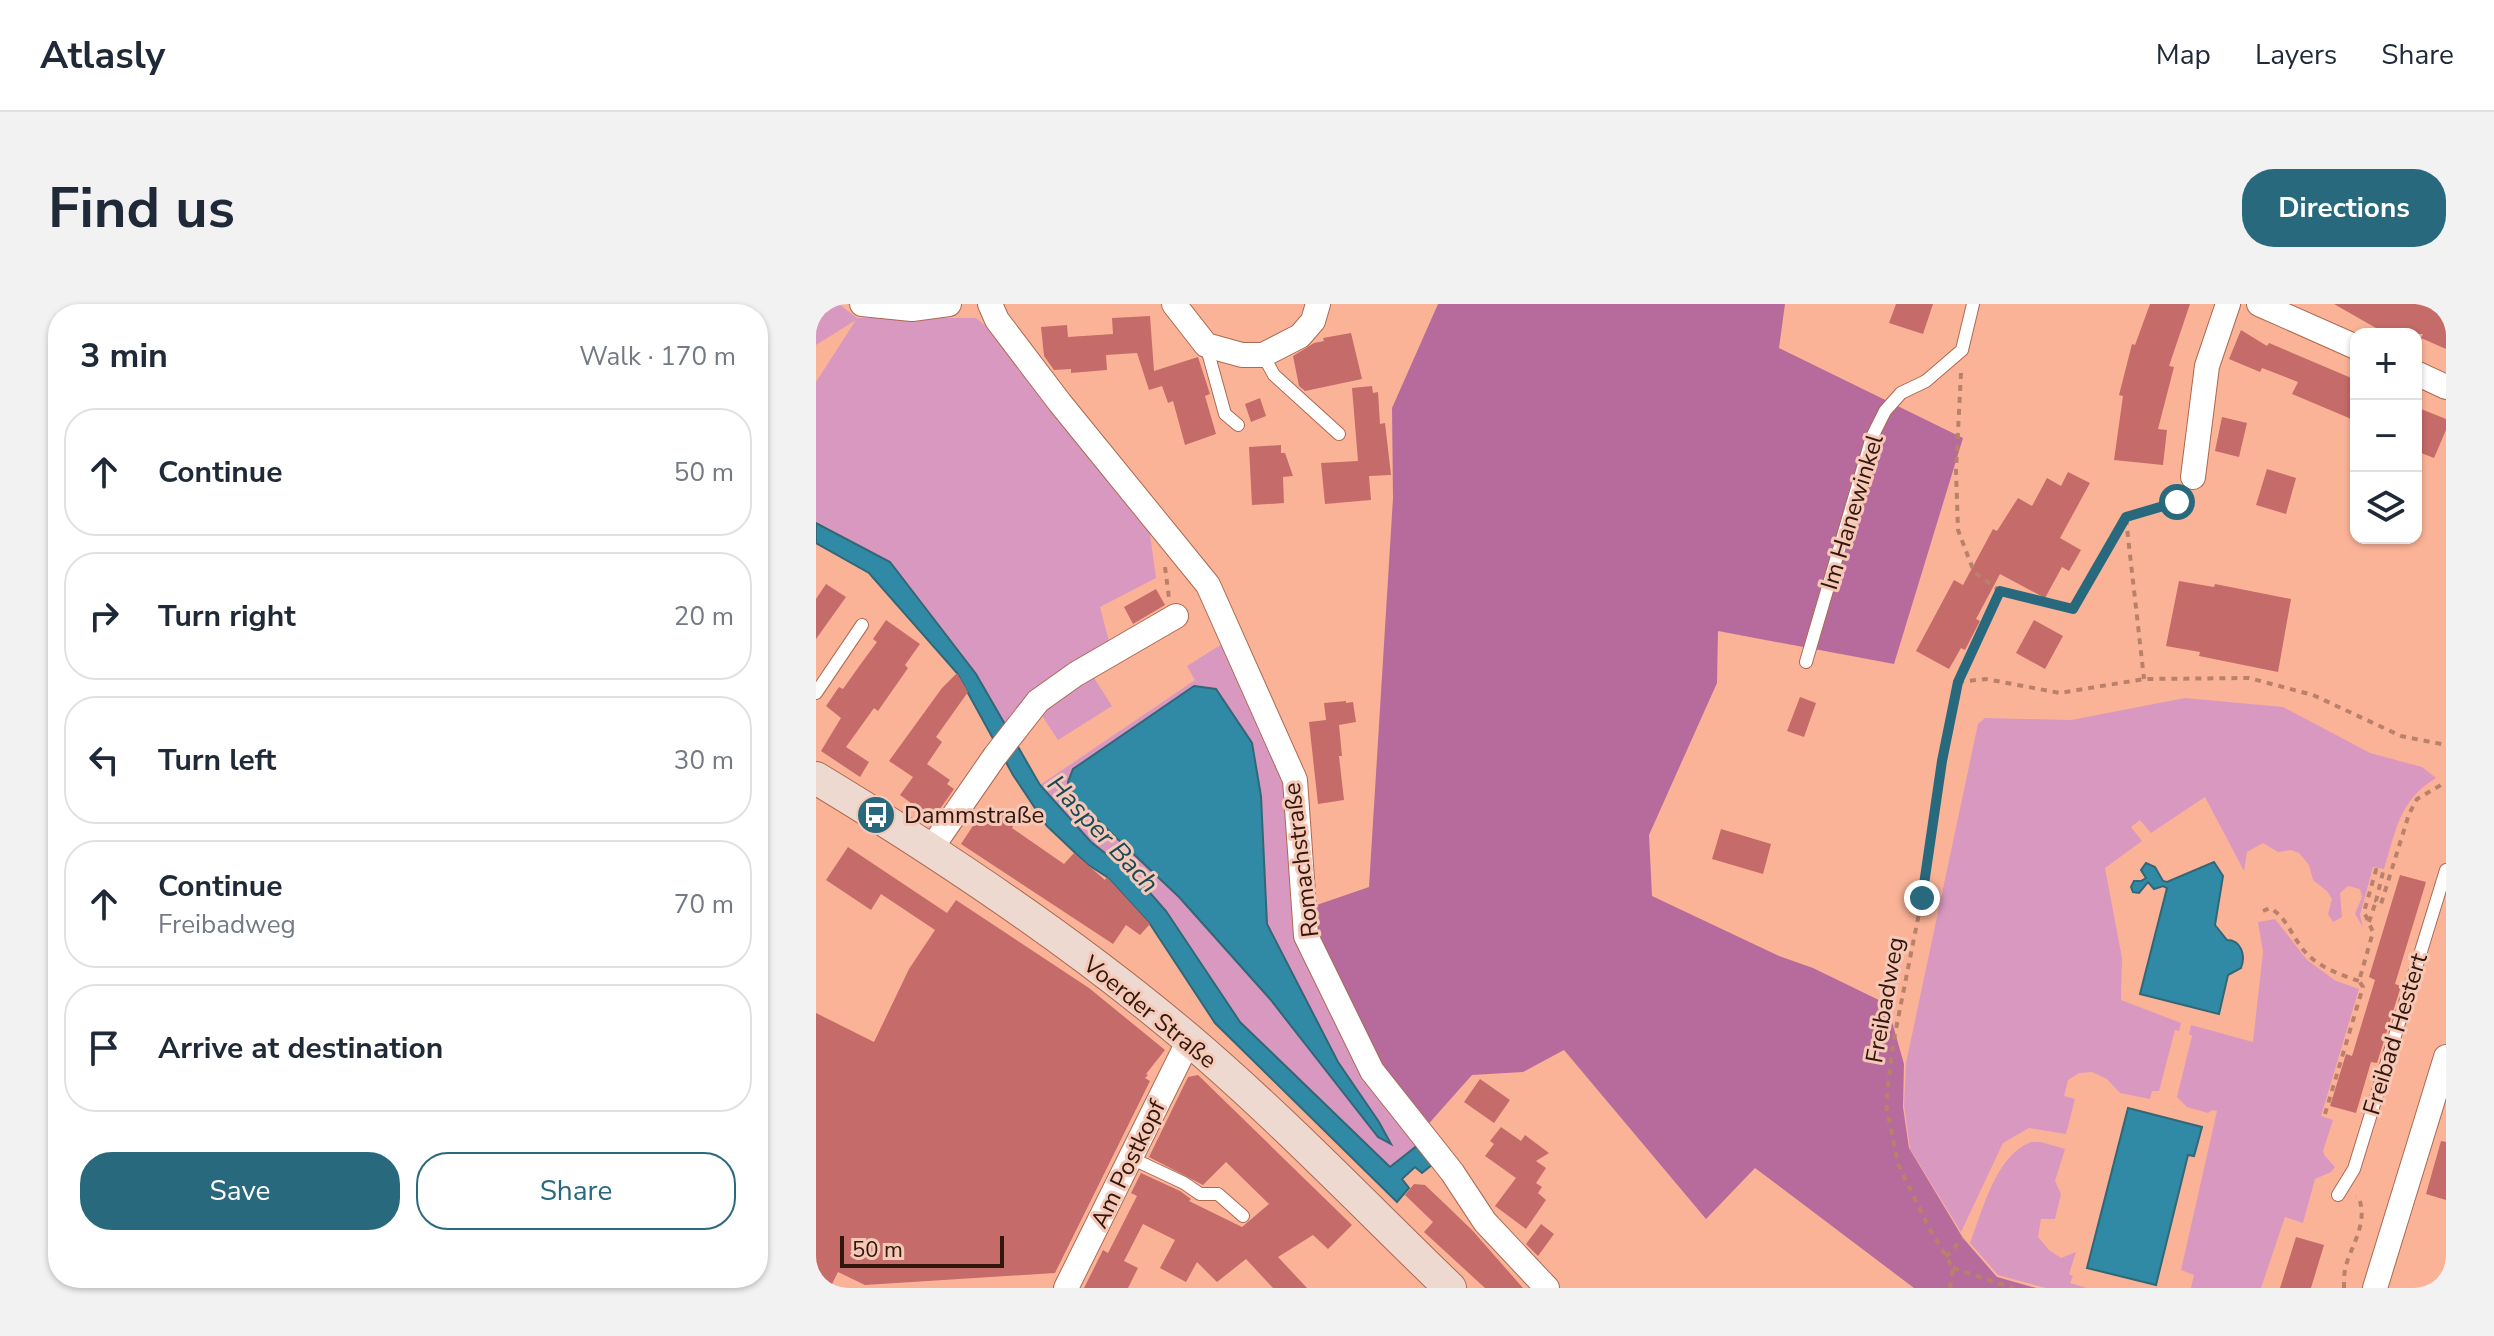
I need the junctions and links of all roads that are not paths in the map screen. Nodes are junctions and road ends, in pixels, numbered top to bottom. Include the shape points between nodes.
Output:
1 (862, 304) edge
2 (949, 304) edge
3 (990, 304) edge
4 (1174, 304) edge
5 (1318, 304) edge
6 (1973, 304) edge
7 (2228, 304) edge
8 (2259, 304) edge
9 (2350, 344) edge
10 (1206, 345) junction
11 (1263, 355) junction
12 (2422, 376) edge
13 (2446, 387) edge
14 (1238, 425) dead end
15 (1339, 434) dead end
16 (2193, 477) road end
17 (1176, 616) dead end
18 (862, 625) dead end
19 (1806, 662) dead end
20 (816, 693) edge
21 (816, 778) edge
22 (930, 850) junction
23 (2446, 870) edge
24 (1189, 1040) junction
25 (2446, 1057) edge
26 (1131, 1158) junction
27 (2338, 1195) dead end
28 (1243, 1216) dead end
29 (1066, 1288) edge
30 (1450, 1288) edge
31 (1547, 1288) edge
32 (2375, 1288) edge

1 - 2 street via 912,309
3 - 31 street, Romachstraße via 1060,403 1208,585 1295,780 1306,936 1372,1071 1485,1222
4 - 10 street
5 - 11 street via 1300,336
6 - 19 lane, Im Hanewinkel via 1962,350 1926,381 1901,393 1872,437
7 - 16 street via 2207,366
8 - 9 street
10 - 11 street
10 - 14 lane via 1225,414
11 - 15 lane via 1274,375
12 - 13 street
17 - 22 street via 1038,701
18 - 20 lane
21 - 22 main road, Voerder Straße
22 - 24 main road, Voerder Straße via 1104,970
23 - 27 lane, Freibad Hestert via 2354,1169
24 - 26 street, Am Postkopf
24 - 30 main road, Voerder Straße
25 - 32 street
26 - 28 lane via 1200,1194 1218,1194
26 - 29 street, Am Postkopf

